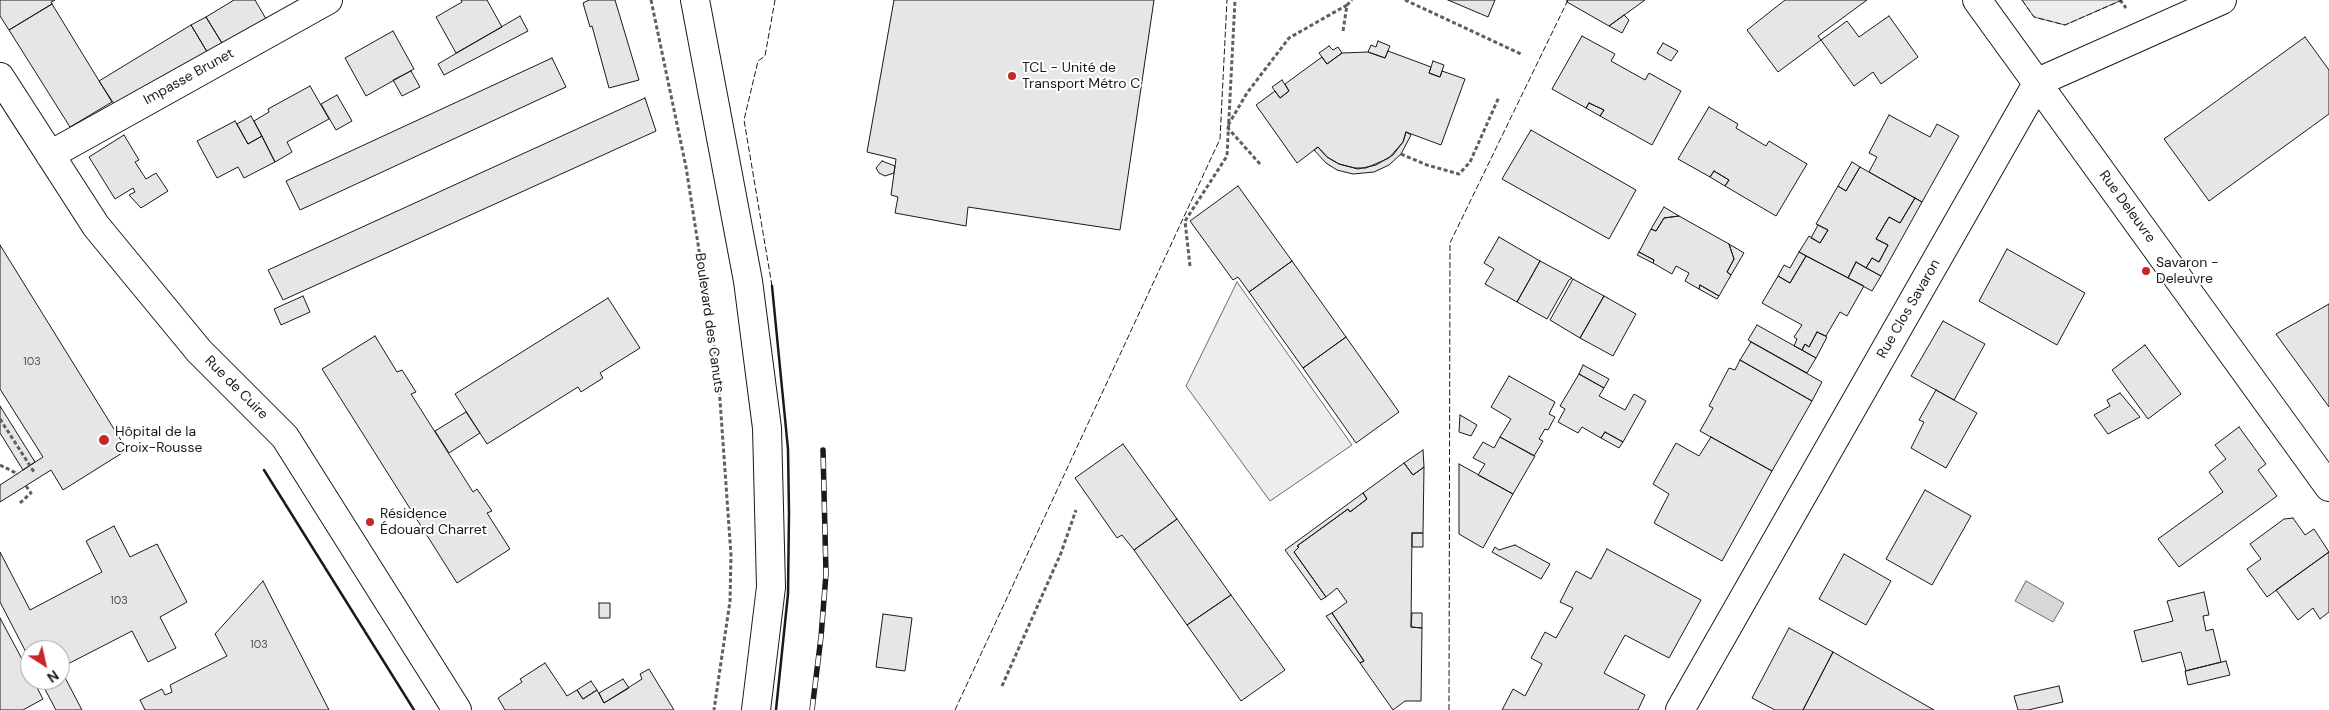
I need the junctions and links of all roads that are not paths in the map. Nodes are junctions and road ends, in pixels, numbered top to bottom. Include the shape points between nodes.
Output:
1 (328, 0) edge
2 (695, 0) edge
3 (1977, 0) edge
4 (2222, 0) edge
5 (0, 77) edge
6 (2038, 82) junction
7 (50, 154) junction
8 (2329, 487) edge
9 (457, 710) edge
10 (756, 710) edge
11 (1680, 710) edge

1 - 7 street, Impasse Brunet
2 - 10 street via 748,281 768,428 771,587
3 - 6 street, Rue Deleuvre
4 - 6 street
5 - 7 street, Rue de Cuire
6 - 8 street, Rue Deleuvre
6 - 11 street, Rue Clos Savaron
7 - 9 street, Rue de Cuire via 96,226 199,352 285,437

